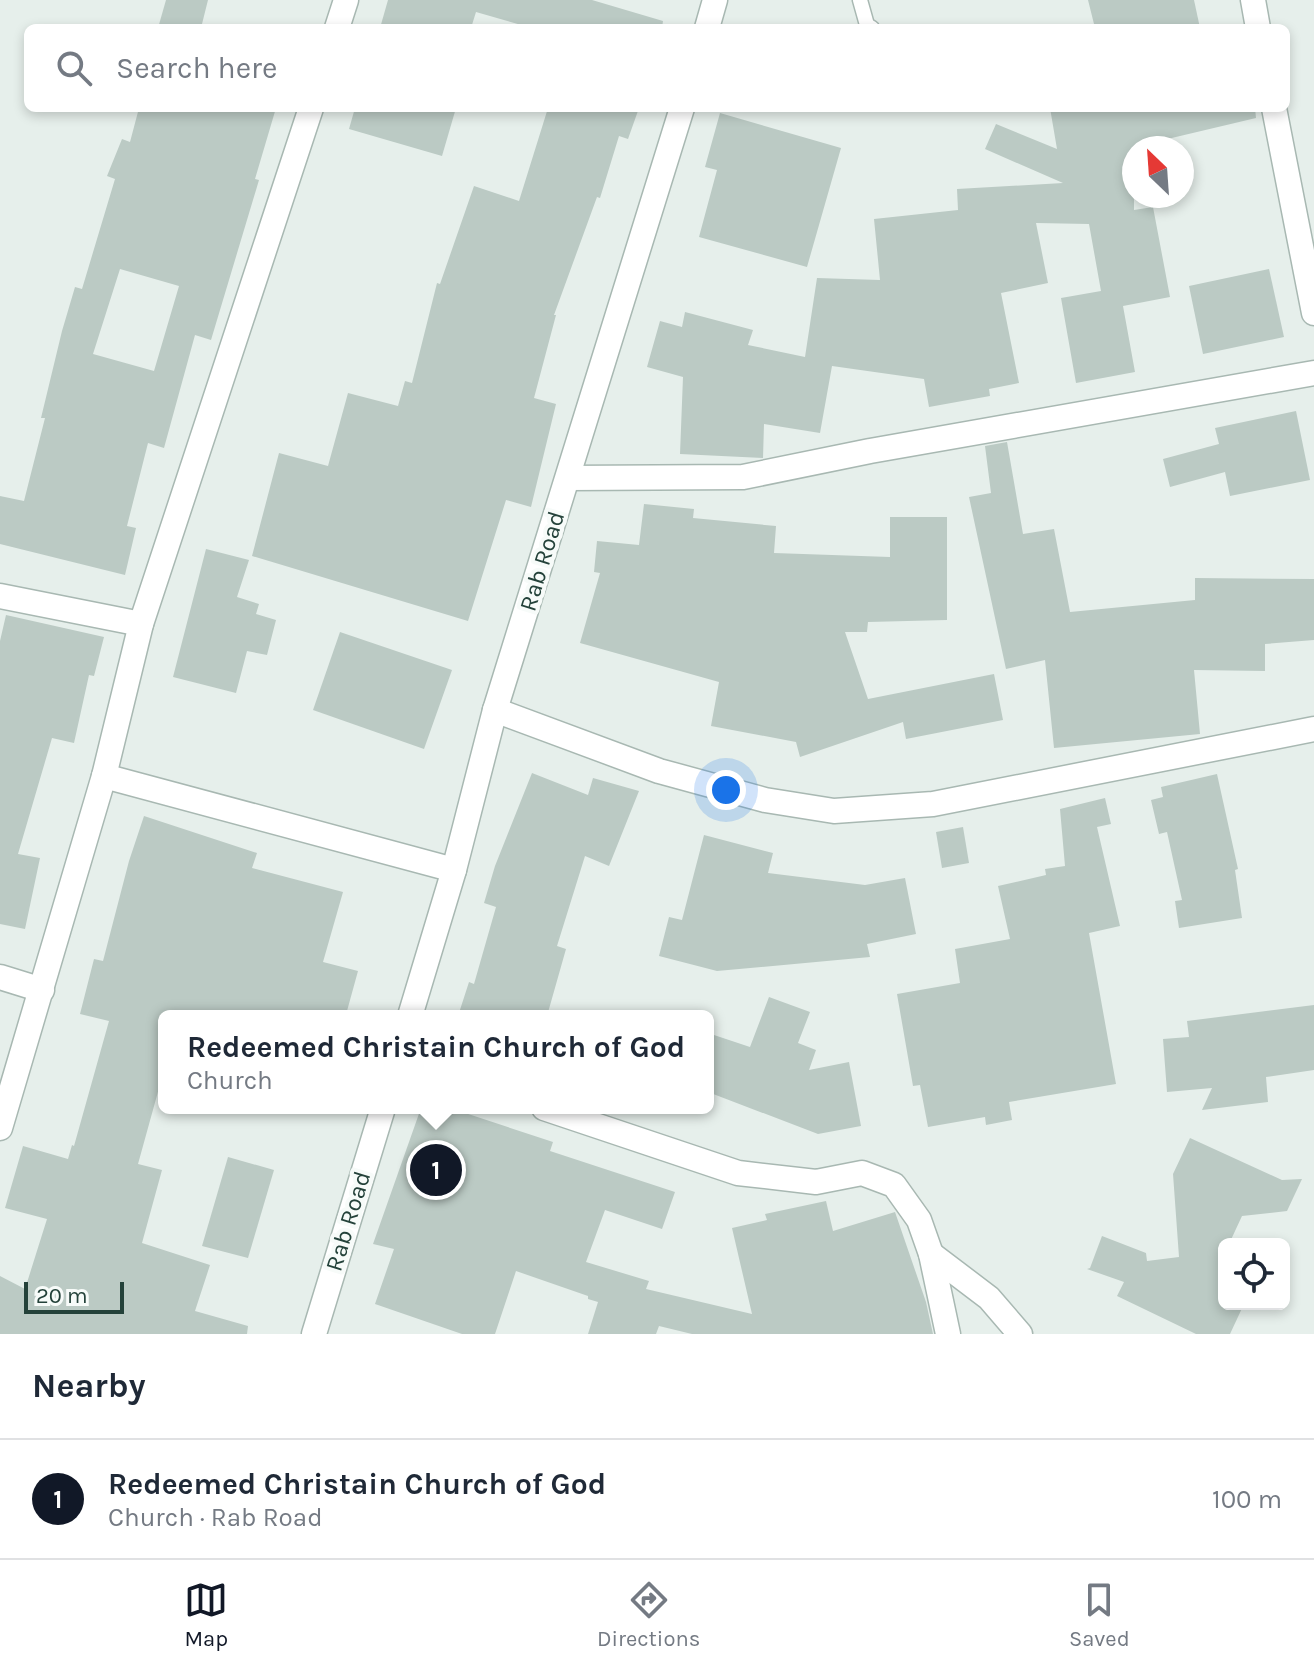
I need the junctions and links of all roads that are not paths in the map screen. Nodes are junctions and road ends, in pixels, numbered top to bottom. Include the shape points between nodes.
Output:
1 (346, 0) edge
2 (715, 0) edge
3 (860, 0) edge
4 (1253, 0) edge
5 (338, 24) edge
6 (708, 24) edge
7 (867, 24) edge
8 (1257, 24) edge
9 (310, 112) edge
10 (681, 112) edge
11 (1275, 112) edge
12 (1314, 313) edge
13 (1314, 373) edge
14 (568, 478) junction
15 (0, 596) edge
16 (141, 624) junction
17 (495, 710) junction
18 (1314, 729) edge
19 (104, 776) junction
20 (454, 870) junction
21 (0, 977) edge
22 (42, 990) junction
23 (412, 1010) edge
24 (381, 1114) edge
25 (562, 1114) edge
26 (0, 1128) edge
27 (931, 1254) junction
28 (314, 1334) edge
29 (948, 1334) edge
30 (1020, 1334) edge

1 - 5 street
2 - 6 street
3 - 7 lane
4 - 8 street
9 - 16 street
10 - 14 street, Rab Road
11 - 12 street
13 - 14 street via 743,477
14 - 17 street, Rab Road
15 - 16 street
16 - 19 street
17 - 18 street via 659,771 765,800 834,811 933,804
17 - 20 street, Rab Road
19 - 20 street
19 - 22 street
20 - 23 street, Rab Road
21 - 22 street
22 - 26 street
24 - 28 street, Rab Road
25 - 27 street via 738,1173 816,1182 862,1173 894,1185 919,1220
27 - 29 street
27 - 30 street via 989,1298

